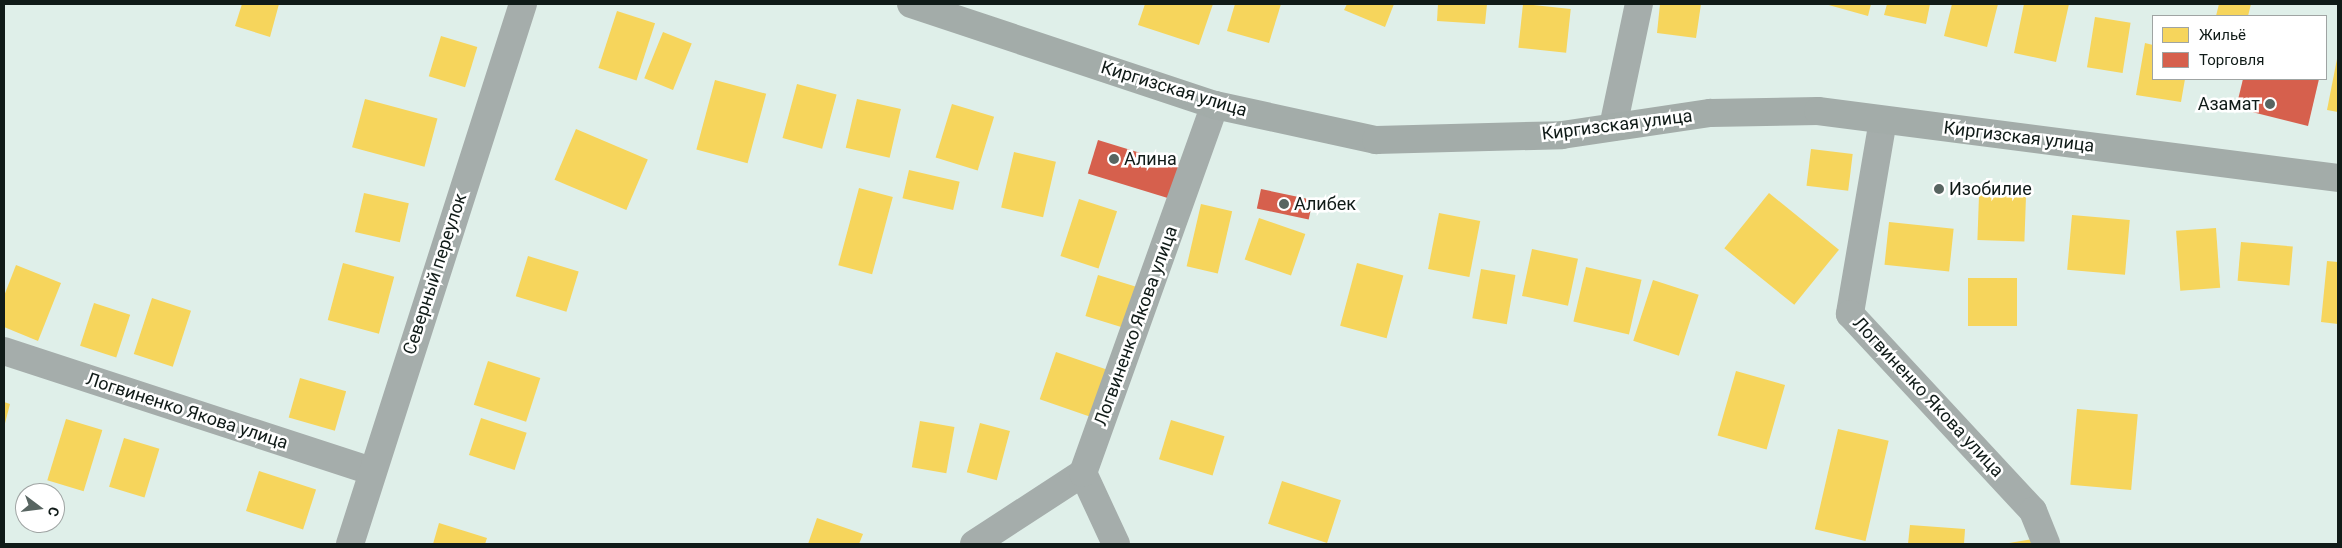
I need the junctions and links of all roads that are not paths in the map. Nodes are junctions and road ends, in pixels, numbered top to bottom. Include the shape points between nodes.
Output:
1 (522, 4) edge
2 (911, 4) edge
3 (1638, 4) edge
4 (1216, 105) junction
5 (1883, 120) junction
6 (1613, 127) junction
7 (2338, 178) edge
8 (4, 351) edge
9 (371, 471) junction
10 (1083, 473) junction
11 (350, 544) edge
12 (974, 544) edge
13 (1116, 544) edge
14 (2046, 544) edge

1 - 9 street, Северный переулок
2 - 4 main road, Киргизская улица
3 - 6 street
4 - 6 main road, Киргизская улица via 1376,140 1562,135
4 - 10 street, Логвиненко Якова улица
5 - 6 main road, Киргизская улица via 1818,111 1710,113
5 - 7 main road, Киргизская улица
5 - 14 street, Логвиненко Якова улица via 1850,314 2033,511
8 - 9 street, Логвиненко Якова улица
9 - 11 street, Северный переулок
10 - 12 street
10 - 13 street

